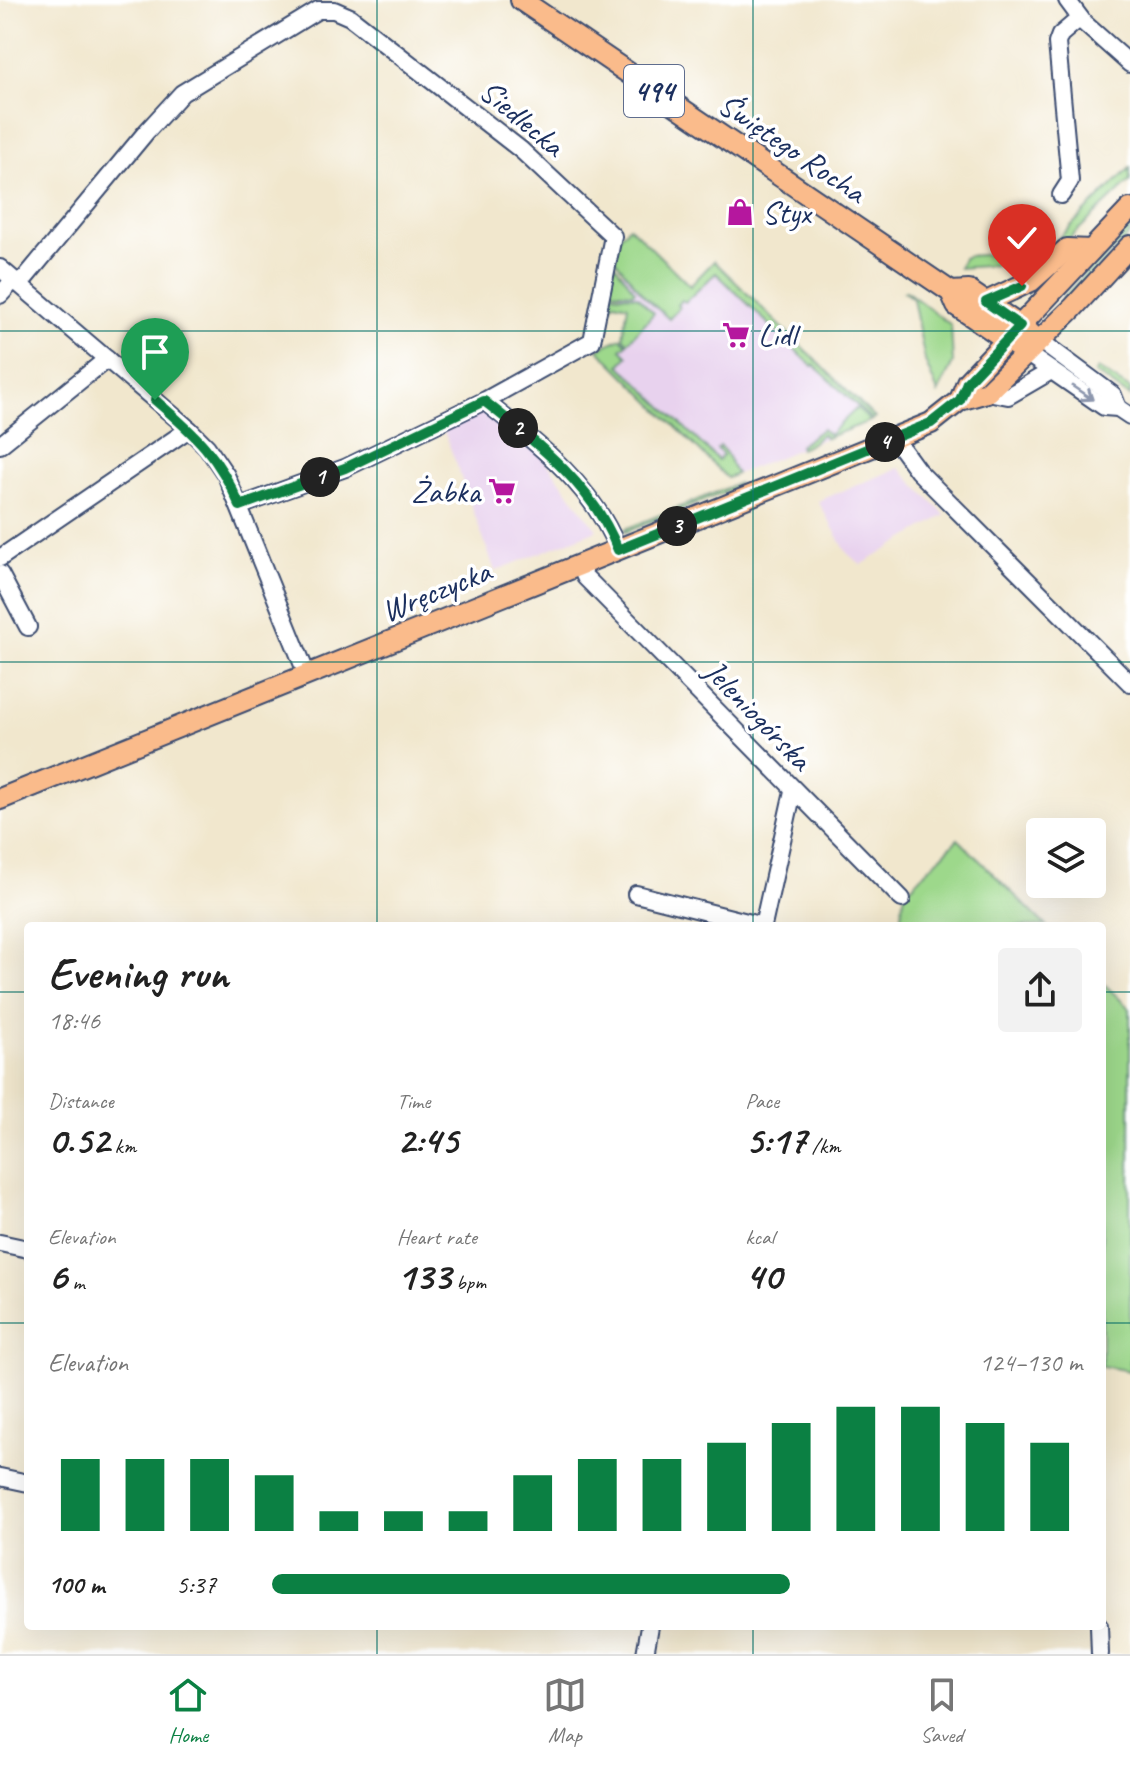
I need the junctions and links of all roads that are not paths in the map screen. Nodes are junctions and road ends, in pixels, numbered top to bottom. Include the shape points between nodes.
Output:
1 (521, 0) edge
2 (1067, 0) edge
3 (1080, 18) junction
4 (1130, 64) edge
5 (1061, 195) dead end
6 (1130, 209) edge
7 (1130, 246) edge
8 (1091, 250) junction
9 (0, 268) edge
10 (17, 282) junction
11 (951, 292) junction
12 (0, 295) edge
13 (986, 302) junction
14 (1014, 333) junction
15 (1033, 347) junction
16 (107, 359) junction
17 (1051, 371) junction
18 (987, 392) junction
19 (960, 400) junction
20 (484, 401) junction
21 (1124, 412) edge
22 (189, 429) junction
23 (894, 438) junction
24 (0, 445) edge
25 (240, 506) junction
26 (618, 550) junction
27 (0, 558) edge
28 (580, 565) junction
29 (0, 574) edge
30 (28, 627) dead end
31 (307, 675) junction
32 (1130, 683) edge
33 (793, 791) junction
34 (0, 799) edge
35 (636, 894) dead end
36 (902, 899) dead end
37 (747, 922) edge
38 (764, 922) edge
39 (0, 1243) edge
40 (24, 1248) edge
41 (0, 1477) edge
42 (24, 1482) edge
43 (649, 1630) edge
44 (1099, 1630) edge
45 (645, 1654) edge
46 (1100, 1654) edge

1 - 11 main road, Świętego Rocha / 494
2 - 3 street
3 - 4 street
3 - 5 street via 1057,43 1070,181
6 - 8 main road, Wręczycka
7 - 15 main road, Wręczycka
8 - 13 main road via 1067,249 1031,281
8 - 14 main road, Wręczycka
9 - 10 street
10 - 12 street
10 - 16 street
10 - 20 street, Siedlecka via 182,93 318,10 334,10 521,150 613,236 592,341
11 - 13 main road, Świętego Rocha / 494 via 969,291
11 - 14 main road, Świętego Rocha / 494 via 957,306
13 - 14 main road, Świętego Rocha / 494
14 - 15 main road, Świętego Rocha / 494
14 - 19 main road, Wręczycka via 967,382
15 - 17 street, Świętego Rocha
15 - 18 main road, Wręczycka
15 - 21 street, Świętego Rocha via 1113,395
16 - 22 street
16 - 24 street
17 - 18 street via 1008,396
17 -> 21 street, Świętego Rocha via 1104,407
18 - 19 main road, Wręczycka
19 - 23 main road, Wręczycka via 931,423
20 - 25 street, Siedlecka via 345,468
20 - 26 street via 543,447 600,513
22 - 25 street via 217,459
22 - 27 street
23 - 26 main road, Wręczycka
23 - 32 street via 918,471
25 - 31 street
26 - 28 main road, Wręczycka
28 - 31 main road, Wręczycka
28 - 33 street, Jeleniogórska via 585,577
29 - 30 street
31 - 34 main road, Wręczycka
33 - 36 street, Jeleniogórska
33 - 38 street
35 - 37 street
39 - 40 street
41 - 42 street
43 - 45 street
44 - 46 street

